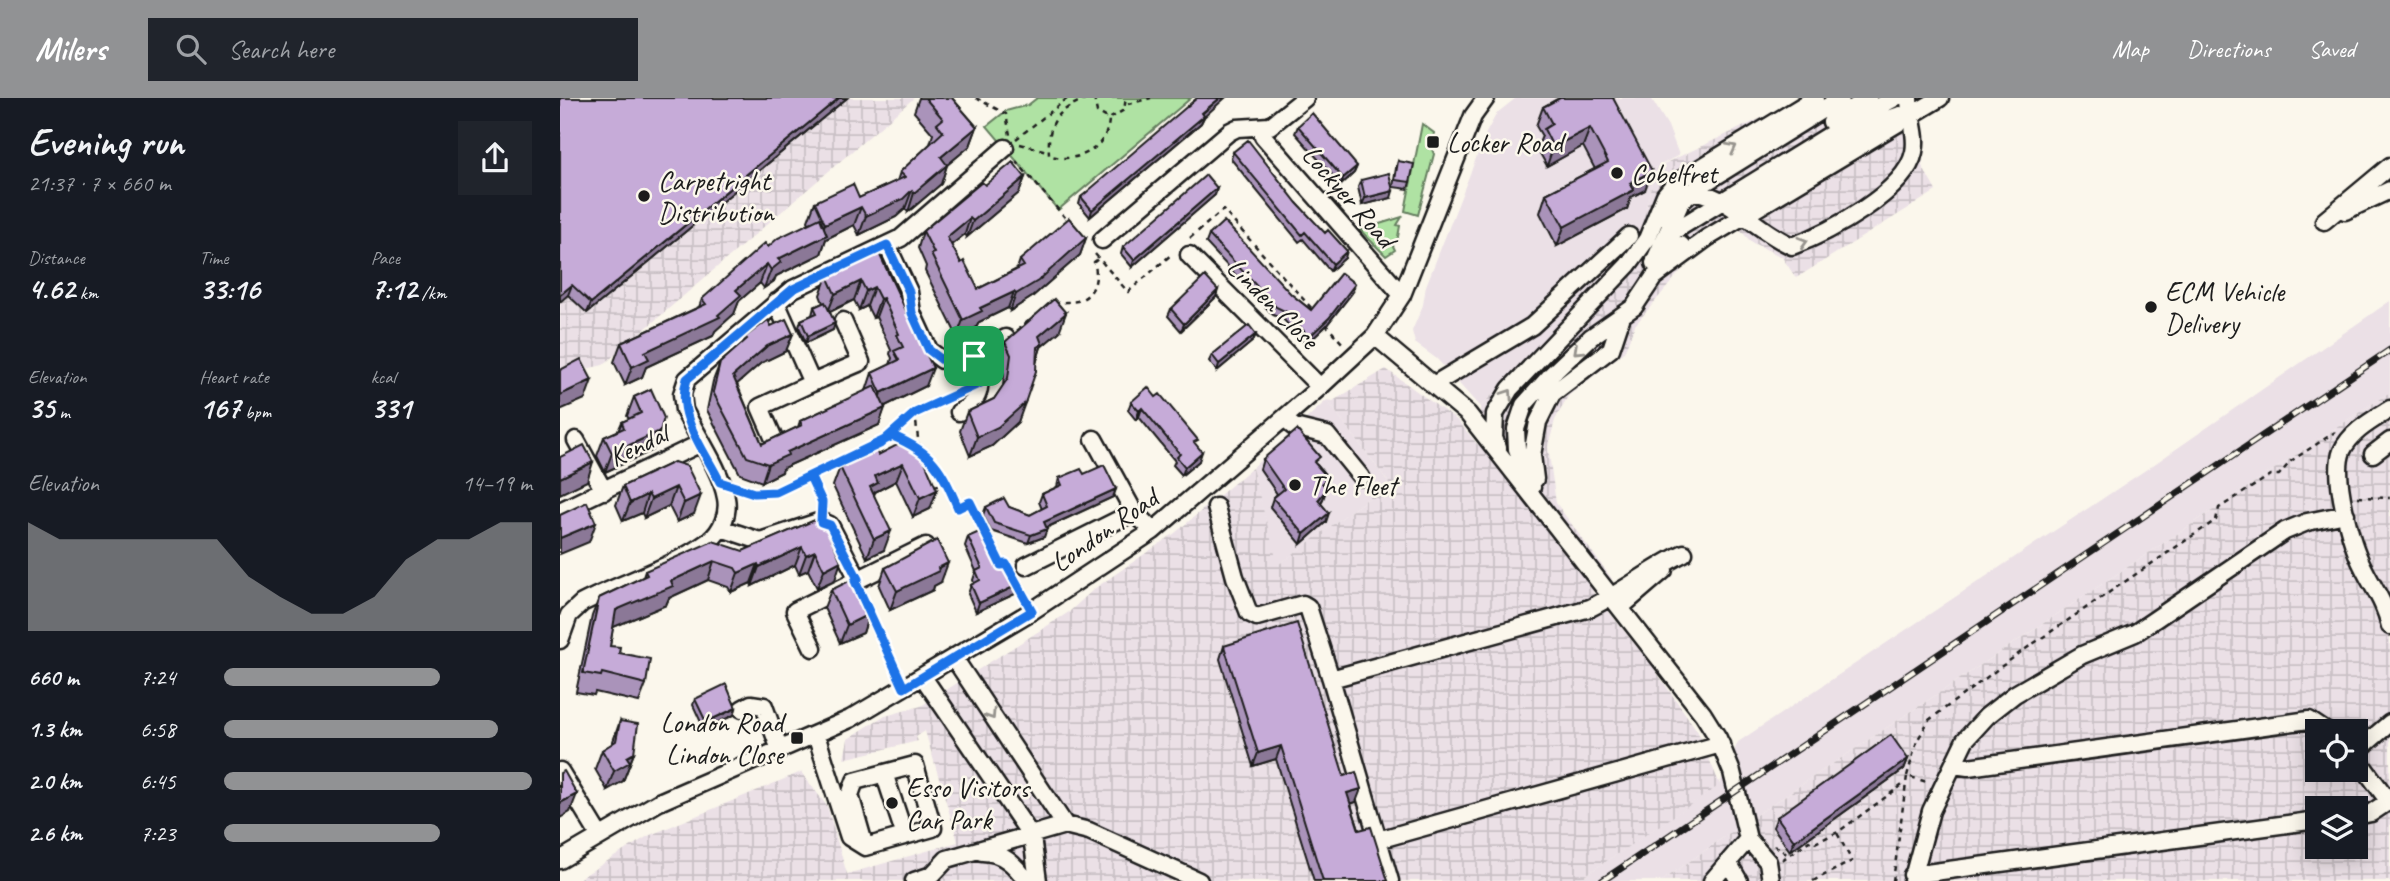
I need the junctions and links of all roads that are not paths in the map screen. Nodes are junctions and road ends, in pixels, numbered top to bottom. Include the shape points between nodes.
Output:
1 (1305, 98) edge
2 (1486, 98) edge
3 (1815, 98) edge
4 (1841, 98) edge
5 (1869, 98) edge
6 (1895, 98) edge
7 (1934, 101) edge
8 (1910, 108) edge
9 (1262, 128) junction
10 (1010, 144) road end
11 (2390, 166) edge
12 (2390, 190) edge
13 (1693, 191) junction
14 (1728, 205) junction
15 (1674, 219) junction
16 (1660, 232) junction
17 (1629, 236) dead end
18 (1102, 240) dead end
19 (887, 245) junction
20 (1189, 255) dead end
21 (1654, 263) junction
22 (1402, 295) junction
23 (776, 302) junction
24 (1628, 312) junction
25 (843, 321) dead end
26 (1375, 336) junction
27 (1006, 338) edge
28 (974, 356) junction
29 (812, 383) junction
30 (1433, 385) junction
31 (1320, 387) junction
32 (2390, 409) edge
33 (958, 412) dead end
34 (1284, 419) junction
35 (774, 439) edge
36 (1094, 439) dead end
37 (576, 440) dead end
38 (2390, 441) edge
39 (701, 443) junction
40 (2373, 454) dead end
41 (1502, 456) junction
42 (1361, 477) dead end
43 (604, 491) junction
44 (1538, 502) junction
45 (1216, 507) dead end
46 (560, 511) edge
47 (1134, 512) junction
48 (2346, 514) junction
49 (721, 528) junction
50 (1153, 531) junction
51 (926, 547) edge
52 (1019, 571) road end
53 (857, 580) junction
54 (1617, 602) junction
55 (2390, 626) edge
56 (560, 640) edge
57 (813, 648) dead end
58 (954, 658) junction
59 (923, 677) junction
60 (1331, 679) junction
61 (742, 709) dead end
62 (2305, 720) edge
63 (2390, 723) edge
64 (816, 735) junction
65 (2368, 743) edge
66 (1721, 744) junction
67 (780, 750) junction
68 (1954, 765) junction
69 (560, 771) edge
70 (2368, 771) edge
71 (884, 773) junction
72 (2390, 802) edge
73 (2368, 814) edge
74 (2305, 822) edge
75 (1065, 825) junction
76 (599, 835) junction
77 (905, 836) junction
78 (1031, 837) junction
79 (1748, 839) junction
80 (1378, 840) junction
81 (865, 847) junction
82 (975, 852) junction
83 (1035, 858) junction
84 (560, 860) edge
85 (1728, 862) junction
86 (930, 878) edge
87 (1912, 878) edge
88 (1186, 879) edge
89 (914, 881) edge
90 (1027, 881) edge
91 (1038, 881) edge
92 (1046, 881) edge
93 (1390, 881) edge
94 (1712, 881) edge
95 (1739, 881) edge
96 (1771, 881) edge

1 - 9 street
2 - 22 street, London Road via 1473,116
16 -> 3 street via 1665,195 1674,184
4 - 13 street
5 - 14 street
6 - 14 street
7 - 8 street
8 - 14 street
14 -> 8 street via 1792,246 1815,238 1906,174 1914,152
9 - 18 street via 1229,132
9 - 22 street, Lockyer Road via 1263,136
10 - 19 street
11 - 12 street via 2324,220
13 - 14 street
13 - 15 street via 1681,202
13 - 16 street via 1685,191 1676,200
14 - 15 street
14 - 16 street
14 - 21 street
14 - 24 street via 1707,238 1654,277
15 - 16 street
16 - 21 street
41 -> 16 street via 1493,438 1495,414 1510,389
17 - 30 street via 1532,326
19 - 23 street via 793,289
19 - 28 street via 929,350 942,360
20 - 31 street, Linden Close
21 - 24 street
22 - 26 street, London Road
23 - 29 street
23 - 39 street via 687,379 682,394 684,410
24 -> 44 street via 1591,337 1524,405 1516,429 1517,449
25 - 29 street via 861,362
26 - 30 street
26 - 31 street, London Road
27 - 28 street
28 - 33 street via 981,383 972,405
29 - 35 street via 760,407
30 - 41 street via 1468,414
31 - 34 street, London Road
32 - 48 street via 2356,432 2342,453
34 - 42 street via 1294,427 1327,435
34 - 50 street, London Road
36 - 47 street
37 - 43 street
38 - 40 street
39 - 43 street, Kendal
39 - 49 street via 726,496
41 - 44 street
43 - 46 street, Kendal
44 - 54 street
45 - 60 street via 1249,613 1257,617 1303,604 1308,607
47 - 50 street
47 - 52 street
48 - 55 street via 2356,553 2384,601
48 - 68 street via 2285,531 2135,633 2095,648 2025,688 1971,732
49 - 53 street via 760,541 821,522 830,525
49 - 56 street via 710,540 681,556 582,603 569,615
50 - 58 street, London Road
51 - 53 street
53 - 57 street via 794,611
54 - 60 street
54 - 66 street
58 - 59 street, London Road
58 -> 75 street
59 - 64 street, London Road
59 - 78 street
60 - 80 street
61 - 67 street via 751,704 764,706
62 - 68 street via 1968,767
63 - 65 street
64 - 67 street, London Road
64 - 81 street via 849,837
66 - 79 street
66 - 80 street
67 - 76 street, London Road via 659,802
68 - 87 street
69 - 76 street
70 - 72 street
71 - 77 street
71 - 77 street via 915,765 933,828
71 - 81 street via 855,781 850,794
72 - 73 street
74 - 87 street
75 - 78 street
75 - 88 street via 1089,831
76 - 84 street, London Road
77 - 81 street
78 - 82 street
78 - 83 street
79 - 85 street
79 - 96 street via 1768,862
80 - 93 street
82 - 86 street via 947,859
82 - 90 street via 1001,856
83 - 91 street
83 - 92 street
85 - 94 street
85 - 95 street
86 - 89 street

